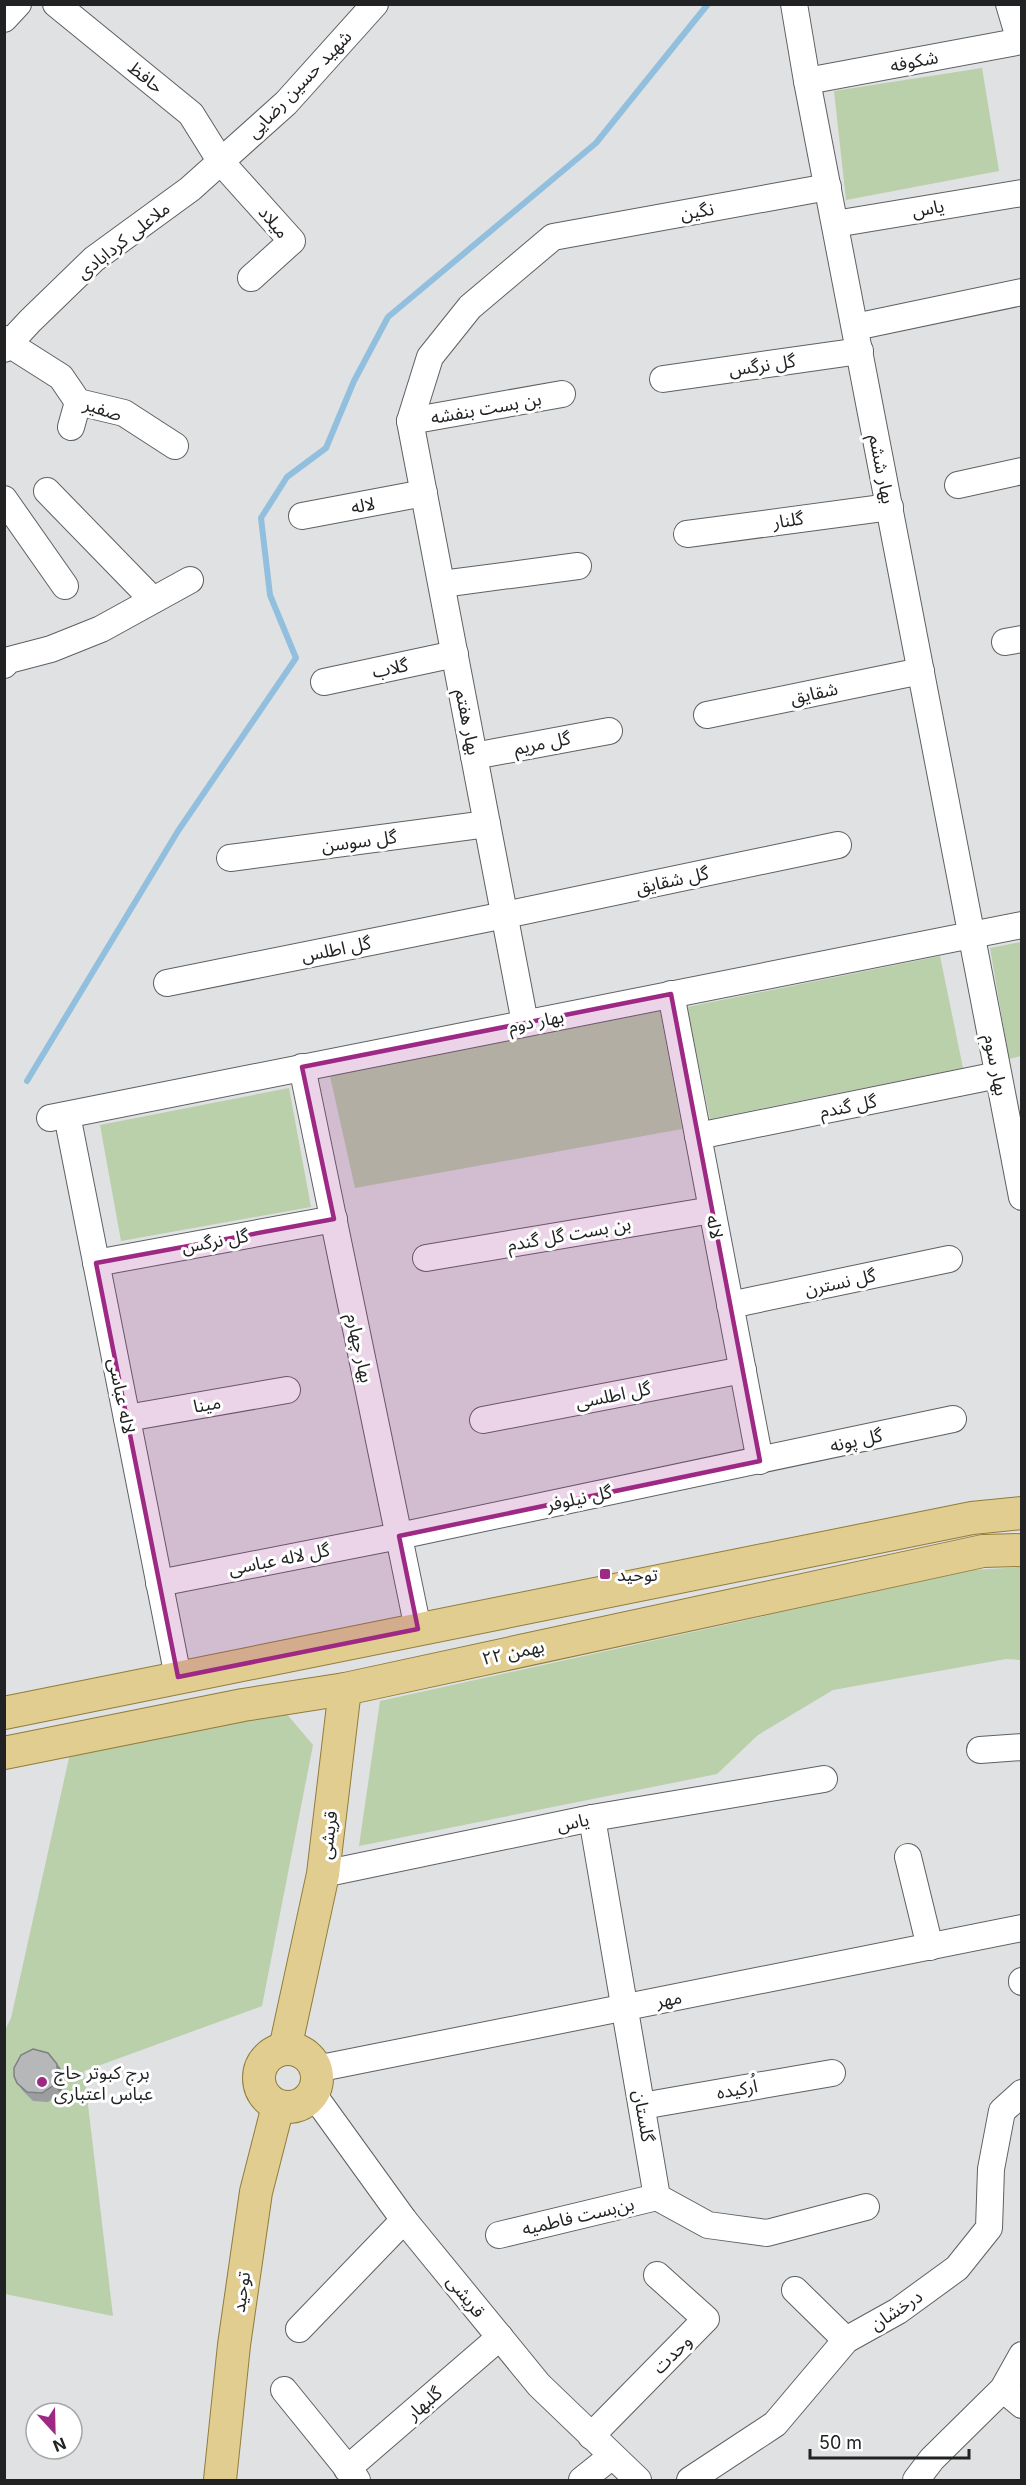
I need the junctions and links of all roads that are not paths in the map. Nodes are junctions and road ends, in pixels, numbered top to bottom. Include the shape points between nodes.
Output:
1 (18, 4) edge
2 (56, 4) edge
3 (375, 4) edge
4 (794, 4) edge
5 (1009, 4) edge
6 (4, 20) edge
7 (1021, 41) edge
8 (807, 81) junction
9 (221, 162) junction
10 (828, 187) junction
11 (1022, 193) edge
12 (836, 224) junction
13 (251, 278) dead end
14 (1022, 292) edge
15 (858, 339) junction
16 (6, 344) edge
17 (663, 379) dead end
18 (562, 394) dead end
19 (78, 402) junction
20 (410, 421) junction
21 (71, 427) dead end
22 (175, 446) dead end
23 (1022, 471) edge
24 (958, 485) dead end
25 (47, 491) dead end
26 (424, 493) junction
27 (4, 499) edge
28 (890, 507) junction
29 (302, 516) dead end
30 (687, 534) dead end
31 (578, 566) dead end
32 (190, 580) dead end
33 (442, 584) junction
34 (65, 586) dead end
35 (153, 600) junction
36 (455, 654) junction
37 (4, 665) edge
38 (921, 670) junction
39 (324, 682) dead end
40 (707, 715) dead end
41 (609, 730) dead end
42 (474, 756) junction
43 (487, 825) junction
44 (838, 845) dead end
45 (230, 858) dead end
46 (505, 915) junction
47 (1022, 925) edge
48 (971, 933) junction
49 (167, 983) dead end
50 (671, 994) junction
51 (525, 1023) junction
52 (302, 1068) junction
53 (998, 1075) junction
54 (59, 1116) joint
55 (698, 1136) junction
56 (1022, 1197) edge
57 (712, 1210) junction
58 (334, 1219) junction
59 (426, 1258) dead end
60 (949, 1259) dead end
61 (96, 1263) junction
62 (730, 1305) junction
63 (742, 1370) junction
64 (287, 1390) dead end
65 (127, 1418) junction
66 (953, 1419) dead end
67 (483, 1420) dead end
68 (760, 1461) junction
69 (1022, 1513) edge
70 (399, 1536) junction
71 (1022, 1550) edge
72 (159, 1583) junction
73 (418, 1629) junction
74 (177, 1677) junction
75 (345, 1689) junction
76 (4, 1713) edge
77 (1022, 1747) edge
78 (980, 1750) dead end
79 (4, 1753) edge
80 (824, 1779) dead end
81 (592, 1818) junction
82 (908, 1857) dead end
83 (323, 1874) junction
84 (1022, 1928) edge
85 (930, 1947) junction
86 (625, 2007) junction
87 (285, 2049) junction
88 (832, 2073) dead end
89 (314, 2081) junction
90 (1022, 2093) edge
91 (278, 2106) junction
92 (642, 2106) junction
93 (657, 2197) junction
94 (866, 2207) dead end
95 (404, 2220) junction
96 (499, 2235) dead end
97 (657, 2275) dead end
98 (795, 2290) dead end
99 (299, 2329) dead end
100 (500, 2337) junction
101 (846, 2340) junction
102 (1022, 2355) edge
103 (284, 2390) dead end
104 (1012, 2397) edge
105 (591, 2436) junction
106 (612, 2456) junction
107 (352, 2475) edge
108 (220, 2481) edge
109 (582, 2481) edge
110 (638, 2481) edge
111 (690, 2481) edge
112 (915, 2481) edge

1 - 6 street
2 - 9 street, حافظ via 191,114
3 - 9 street, شهید حسین رضایی via 286,103
4 - 8 street, بهار ششم
5 - 7 street
7 - 8 street, شکوفه
8 - 10 street, بهار ششم
9 - 13 street, میلاد via 292,241
9 - 16 street, ملاعلی کردابادی via 94,259
10 - 12 street, بهار ششم
10 - 20 street, نگین via 553,237 470,307 430,357
11 - 12 street, یاس
12 - 15 street, بهار ششم
14 - 15 street, گل نرگس
15 - 17 street, گل نرگس
15 - 28 street, بهار ششم
16 - 19 street, صفیر via 61,377
18 - 20 street, بن بست بنفشه
19 - 21 street
19 - 22 street, صفیر via 124,413
20 - 26 street, بهار هفتم
23 - 24 street
25 - 35 street
26 - 29 street, لاله
26 - 33 street, بهار هفتم
27 - 34 street
28 - 30 street, گلنار
28 - 38 street, بهار ششم
31 - 33 street
32 - 35 street
33 - 36 street, بهار هفتم
35 - 37 street via 101,629
36 - 39 street, گلاب
36 - 42 street, بهار هفتم
38 - 40 street, شقایق
38 - 48 street, بهار ششم
41 - 42 street, گل مریم
42 - 43 street, بهار هفتم
43 - 45 street, گل سوسن
43 - 46 street, بهار هفتم
44 - 46 street, گل شقایق
46 - 49 street, گل اطلس
46 - 51 street, بهار هفتم
47 - 48 street, بهار دوم
48 - 50 street, بهار دوم
48 - 53 street, بهار سوم
50 - 51 street, بهار دوم
50 - 55 street, لاله
51 - 52 street, بهار دوم
52 - 54 street, بهار دوم
52 - 58 street, بهار چهارم
53 - 55 street, گل گندم
53 - 56 street, بهار سوم
54 - 61 street, لاله عباسی
55 - 57 street, لاله
57 - 59 street, بن بست گل گندم
57 - 62 street, لاله
58 - 61 street, گل نرگس
58 - 70 street, بهار چهارم
60 - 62 street, گل نسترن
61 - 65 street, لاله عباسی
62 - 63 street, لاله
63 - 67 street, گل اطلسی
63 - 68 street, لاله
64 - 65 street, مینا
65 - 72 street, لاله عباسی
66 - 68 street, گل پونه
68 - 70 street, گل نیلوفر
69 - 73 main road via 960,1521
70 - 72 street, گل لاله عباسی
70 - 73 street, بهار چهارم
71 - 75 main road, ۲۲ بهمن via 982,1551
72 - 74 street, لاله عباسی
73 - 74 main road
74 - 76 main road
75 - 79 main road, ۲۲ بهمن
75 - 83 main road, قریشی
77 - 78 street
80 - 81 street, یاس
81 - 83 street, یاس
81 - 86 street, گلستان
82 - 85 street
83 - 87 main road, قریشی
84 - 85 street, مهر
85 - 86 street, مهر
86 - 89 street, مهر
86 - 92 street, گلستان
87 - 89 main road via 298,2050 309,2058
87 - 91 main road via 263,2062 259,2074 260,2087
88 - 92 street, اُرکیده
89 - 91 main road via 303,2103
89 - 95 street, قریشی
90 - 101 street, درخشان via 1002,2111 991,2169 989,2228 957,2268 898,2311
91 - 108 main road, توحید via 256,2192
92 - 93 street, گلستان
93 - 94 street via 708,2225 767,2233
93 - 96 street, بن‌بست فاطمیه
95 - 99 street
95 - 100 street, قریشی
97 - 105 street, وحدت via 706,2319
98 - 101 street
100 - 105 street, قریشی via 539,2385
100 - 107 street, گلبهار
101 - 111 street, درخشان via 775,2424
102 - 104 street
103 - 107 street
104 - 112 street via 932,2459
105 - 106 street, قریشی
106 - 109 street
106 - 110 street, قریشی

